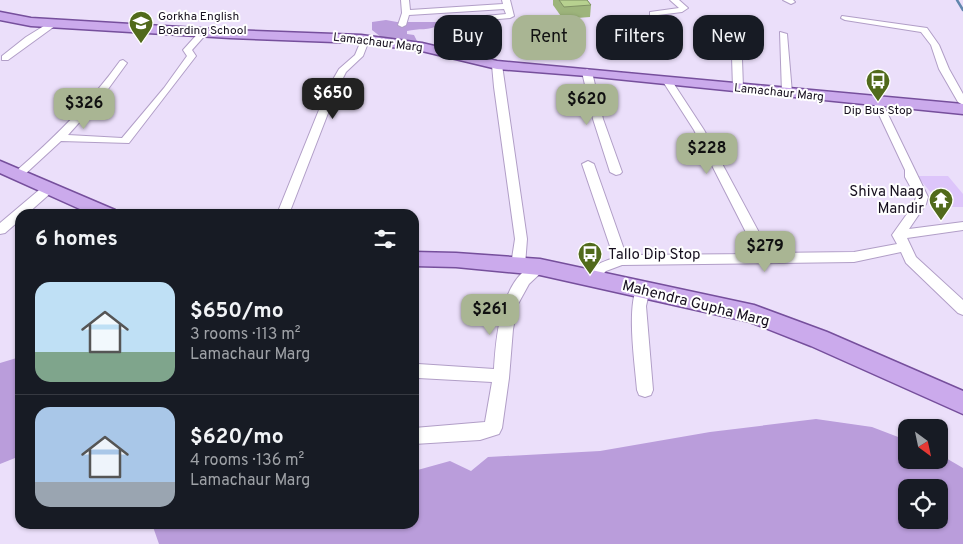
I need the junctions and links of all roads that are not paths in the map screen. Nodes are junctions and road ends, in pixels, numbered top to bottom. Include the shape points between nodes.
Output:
1 (405, 0) edge
2 (674, 0) edge
3 (507, 3) edge
4 (406, 13) junction
5 (653, 14) dead end
6 (0, 16) edge
7 (502, 17) edge
8 (845, 18) dead end
9 (55, 23) junction
10 (402, 24) dead end
11 (204, 32) junction
12 (783, 34) dead end
13 (361, 39) junction
14 (5, 58) dead end
15 (738, 60) edge
16 (123, 63) dead end
17 (498, 64) junction
18 (587, 72) junction
19 (667, 80) junction
20 (738, 88) junction
21 (786, 94) junction
22 (878, 102) junction
23 (963, 102) edge
24 (963, 109) edge
25 (60, 138) junction
26 (588, 164) dead end
27 (0, 166) edge
28 (616, 172) dead end
29 (19, 174) junction
30 (49, 188) junction
31 (24, 209) edge
32 (97, 209) edge
33 (285, 209) edge
34 (15, 217) edge
35 (963, 226) edge
36 (0, 230) edge
37 (902, 241) junction
38 (766, 258) junction
39 (419, 259) edge
40 (621, 260) junction
41 (518, 265) junction
42 (540, 267) junction
43 (591, 277) junction
44 (643, 289) junction
45 (963, 309) edge
46 (419, 371) edge
47 (501, 378) junction
48 (645, 390) dead end
49 (963, 403) edge
50 (419, 436) edge

1 - 4 street
2 - 5 street via 684,8 682,10
3 - 4 street
3 - 7 street via 510,16
4 - 10 street
6 - 9 main road, Lamachaur Marg
8 - 23 street via 924,30 936,46 939,59
9 - 11 main road, Lamachaur Marg
9 - 14 street
11 - 13 main road, Lamachaur Marg
11 - 25 street via 187,50 192,56 132,128 125,141
12 - 21 street
13 - 17 main road, Lamachaur Marg via 422,47
13 - 33 street via 364,43 359,56 342,71 332,90
15 - 20 street
16 - 25 street
17 - 18 main road, Lamachaur Marg
17 - 41 street via 521,240
18 - 19 main road, Lamachaur Marg
18 - 28 street via 598,119
19 - 20 main road, Lamachaur Marg
19 - 38 street via 699,130
20 - 21 main road, Lamachaur Marg
21 - 22 main road, Lamachaur Marg
22 - 24 main road, Lamachaur Marg
22 - 37 street via 922,197
25 - 29 street
26 - 40 street
27 - 29 main road
29 - 30 main road
30 - 31 street
30 - 32 main road
34 - 36 street
35 - 37 street
37 - 38 street via 854,256
37 - 45 street via 911,260
38 - 40 street
39 - 41 main road, Mahendra Gupha Marg
40 - 43 street via 601,268
41 - 42 main road, Mahendra Gupha Marg
42 - 43 main road, Mahendra Gupha Marg
42 - 47 street via 522,282 511,306
43 - 44 main road, Mahendra Gupha Marg
44 - 48 street via 640,306
44 - 49 main road, Mahendra Gupha Marg via 754,314 820,339
46 - 47 street via 487,374
47 - 50 street via 494,428 480,432

